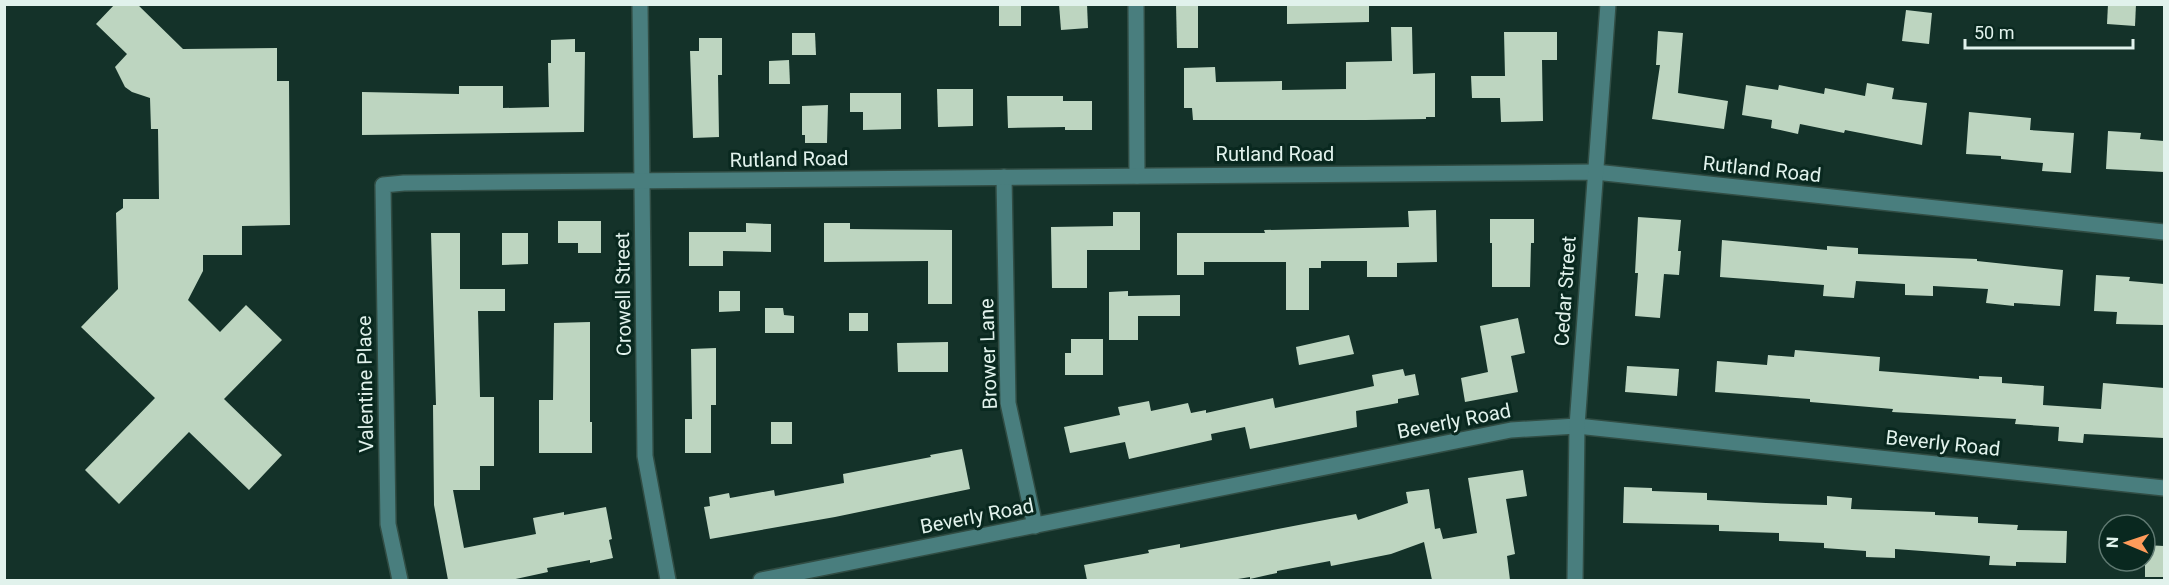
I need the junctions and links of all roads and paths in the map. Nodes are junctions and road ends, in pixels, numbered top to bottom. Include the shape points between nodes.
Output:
1 (640, 4) edge
2 (1136, 4) edge
3 (1608, 4) edge
4 (1595, 172) junction
5 (1137, 176) junction
6 (1004, 177) junction
7 (642, 181) junction
8 (383, 185) joint
9 (2164, 232) edge
10 (1576, 426) junction
11 (2164, 488) edge
12 (1035, 526) junction
13 (400, 580) edge
14 (668, 580) edge
15 (761, 580) edge
16 (1575, 580) edge

1 - 7 street, Crowell Street
2 - 5 street
3 - 4 street, Cedar Street
4 - 5 street, Rutland Road
4 - 9 street, Rutland Road
4 - 10 street, Cedar Street
5 - 6 street, Rutland Road
6 - 7 street, Rutland Road
6 - 12 street, Brower Lane via 1008,403
7 - 8 street, Rutland Road
7 - 14 street, Crowell Street via 645,456
8 - 13 street, Valentine Place via 388,524
10 - 11 street, Beverly Road
10 - 12 street, Beverly Road via 1511,430
10 - 16 street, Cedar Street
12 - 15 street, Beverly Road

